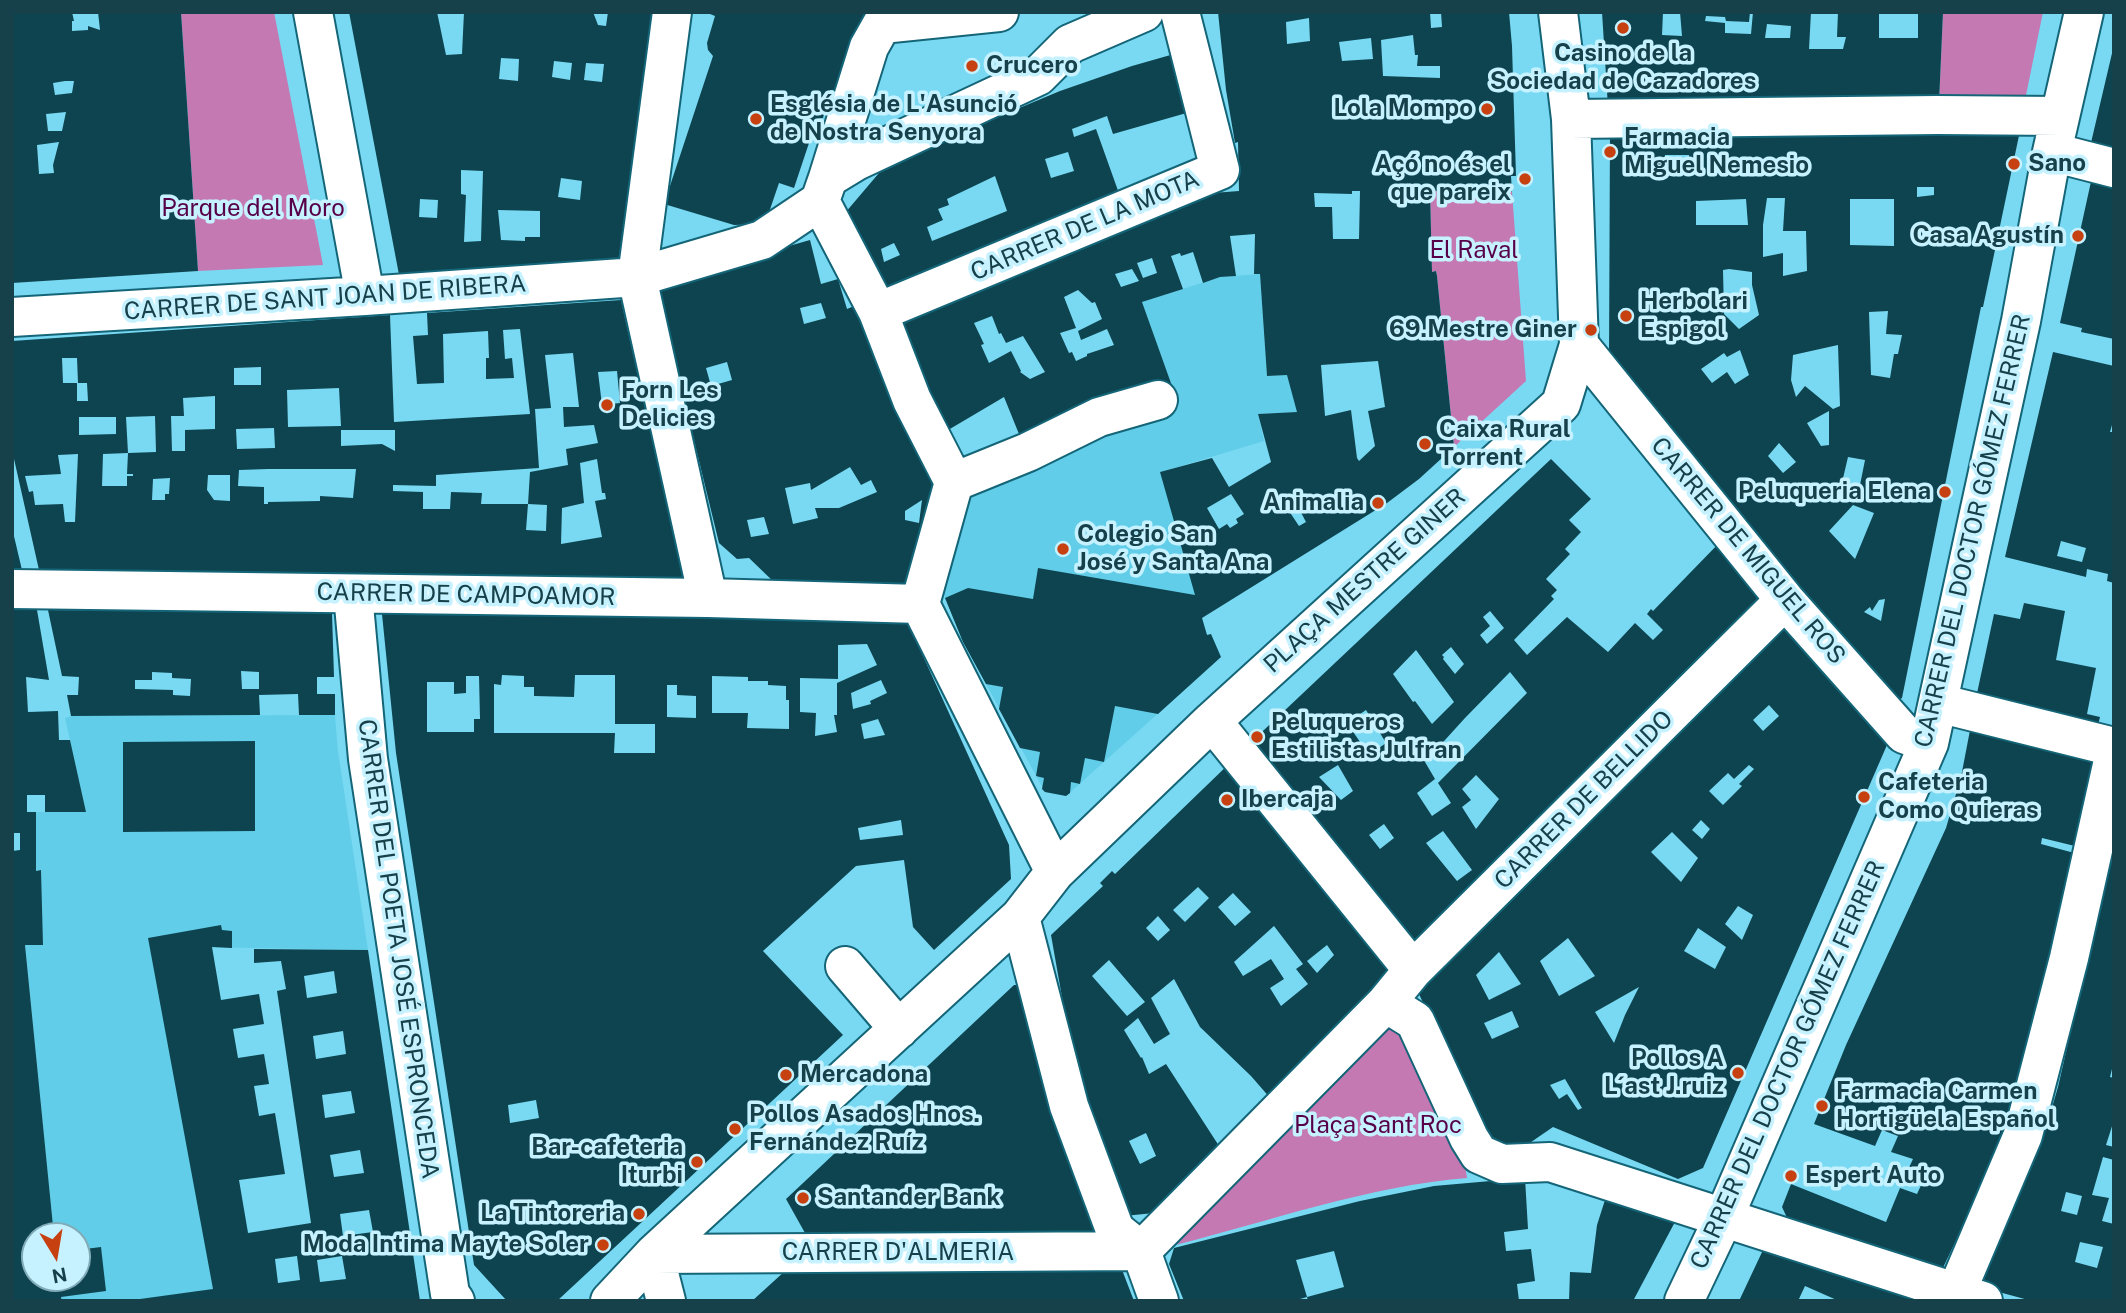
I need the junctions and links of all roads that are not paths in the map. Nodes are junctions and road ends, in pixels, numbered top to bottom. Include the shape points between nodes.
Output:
1 (313, 12) edge
2 (672, 12) edge
3 (999, 12) edge
4 (1144, 12) edge
5 (1180, 12) edge
6 (1558, 12) edge
7 (2084, 12) edge
8 (1571, 119) junction
9 (2056, 134) junction
10 (2114, 168) edge
11 (824, 189) junction
12 (637, 277) junction
13 (365, 296) junction
14 (878, 312) junction
15 (12, 317) edge
16 (1579, 345) junction
17 (1158, 400) dead end
18 (954, 482) junction
19 (12, 589) edge
20 (353, 594) junction
21 (708, 598) junction
22 (1785, 600) junction
23 (920, 604) junction
24 (1938, 703) junction
25 (1212, 721) junction
26 (1929, 743) junction
27 (2114, 747) edge
28 (2114, 756) edge
29 (1055, 872) junction
30 (1020, 917) junction
31 (845, 966) dead end
32 (1413, 970) junction
33 (1386, 1003) junction
34 (900, 1028) junction
35 (1724, 1217) junction
36 (1141, 1251) junction
37 (654, 1254) junction
38 (1969, 1297) edge
39 (455, 1301) edge
40 (610, 1301) edge
41 (666, 1301) edge
42 (1159, 1301) edge
43 (1684, 1301) edge

1 - 13 street
2 - 12 street
3 - 11 street via 882,24 869,47
4 - 11 street, CARRER DE SANT JOAN DE RIBERA via 1070,44 1038,76 856,161
5 - 14 street, CARRER DE LA MOTA via 1220,170
6 - 8 street, PLAÇA MESTRE GINER
7 - 9 street, CARRER DEL DOCTOR GÓMEZ FERRER
8 - 9 street via 1909,115
8 - 16 street, PLAÇA MESTRE GINER
9 - 10 street
9 - 24 street, CARRER DEL DOCTOR GÓMEZ FERRER via 2021,321
11 - 12 street, CARRER DE SANT JOAN DE RIBERA via 762,240
11 - 14 street
12 - 13 street, CARRER DE SANT JOAN DE RIBERA
12 - 21 street
13 - 15 street, CARRER DE SANT JOAN DE RIBERA
14 - 18 street via 912,400
16 - 22 street, CARRER DE MIGUEL ROS
16 - 25 street, PLAÇA MESTRE GINER via 1561,404
17 - 18 street via 1099,417
18 - 23 street
19 - 20 street, CARRER DE CAMPOAMOR
20 - 21 street, CARRER DE CAMPOAMOR
20 - 39 street, CARRER DEL POETA JOSÉ ESPRONCEDA via 368,759 450,1294
21 - 23 street, CARRER DE CAMPOAMOR
22 - 26 street, CARRER DE MIGUEL ROS via 1904,734
22 - 32 street, CARRER DE BELLIDO
23 - 29 street
24 - 26 street, CARRER DEL DOCTOR GÓMEZ FERRER
24 - 27 street
25 - 29 street, PLAÇA MESTRE GINER
25 - 32 street
26 - 35 street, CARRER DEL DOCTOR GÓMEZ FERRER
28 - 38 street via 2023,1135
29 - 30 street, PLAÇA MESTRE GINER
30 - 34 street, PLAÇA MESTRE GINER
30 - 36 street via 1069,1106 1115,1230
31 - 34 street
32 - 33 street, CARRER DE BELLIDO
33 - 35 street via 1415,1021 1479,1154 1502,1164 1550,1162
33 - 36 street, CARRER DE BELLIDO
34 - 37 street, PLAÇA MESTRE GINER
35 - 38 street
35 - 43 street, CARRER DEL DOCTOR GÓMEZ FERRER
36 - 37 street, CARRER D'ALMERIA
36 - 42 street
37 - 40 street, PLAÇA MESTRE GINER
37 - 41 street

